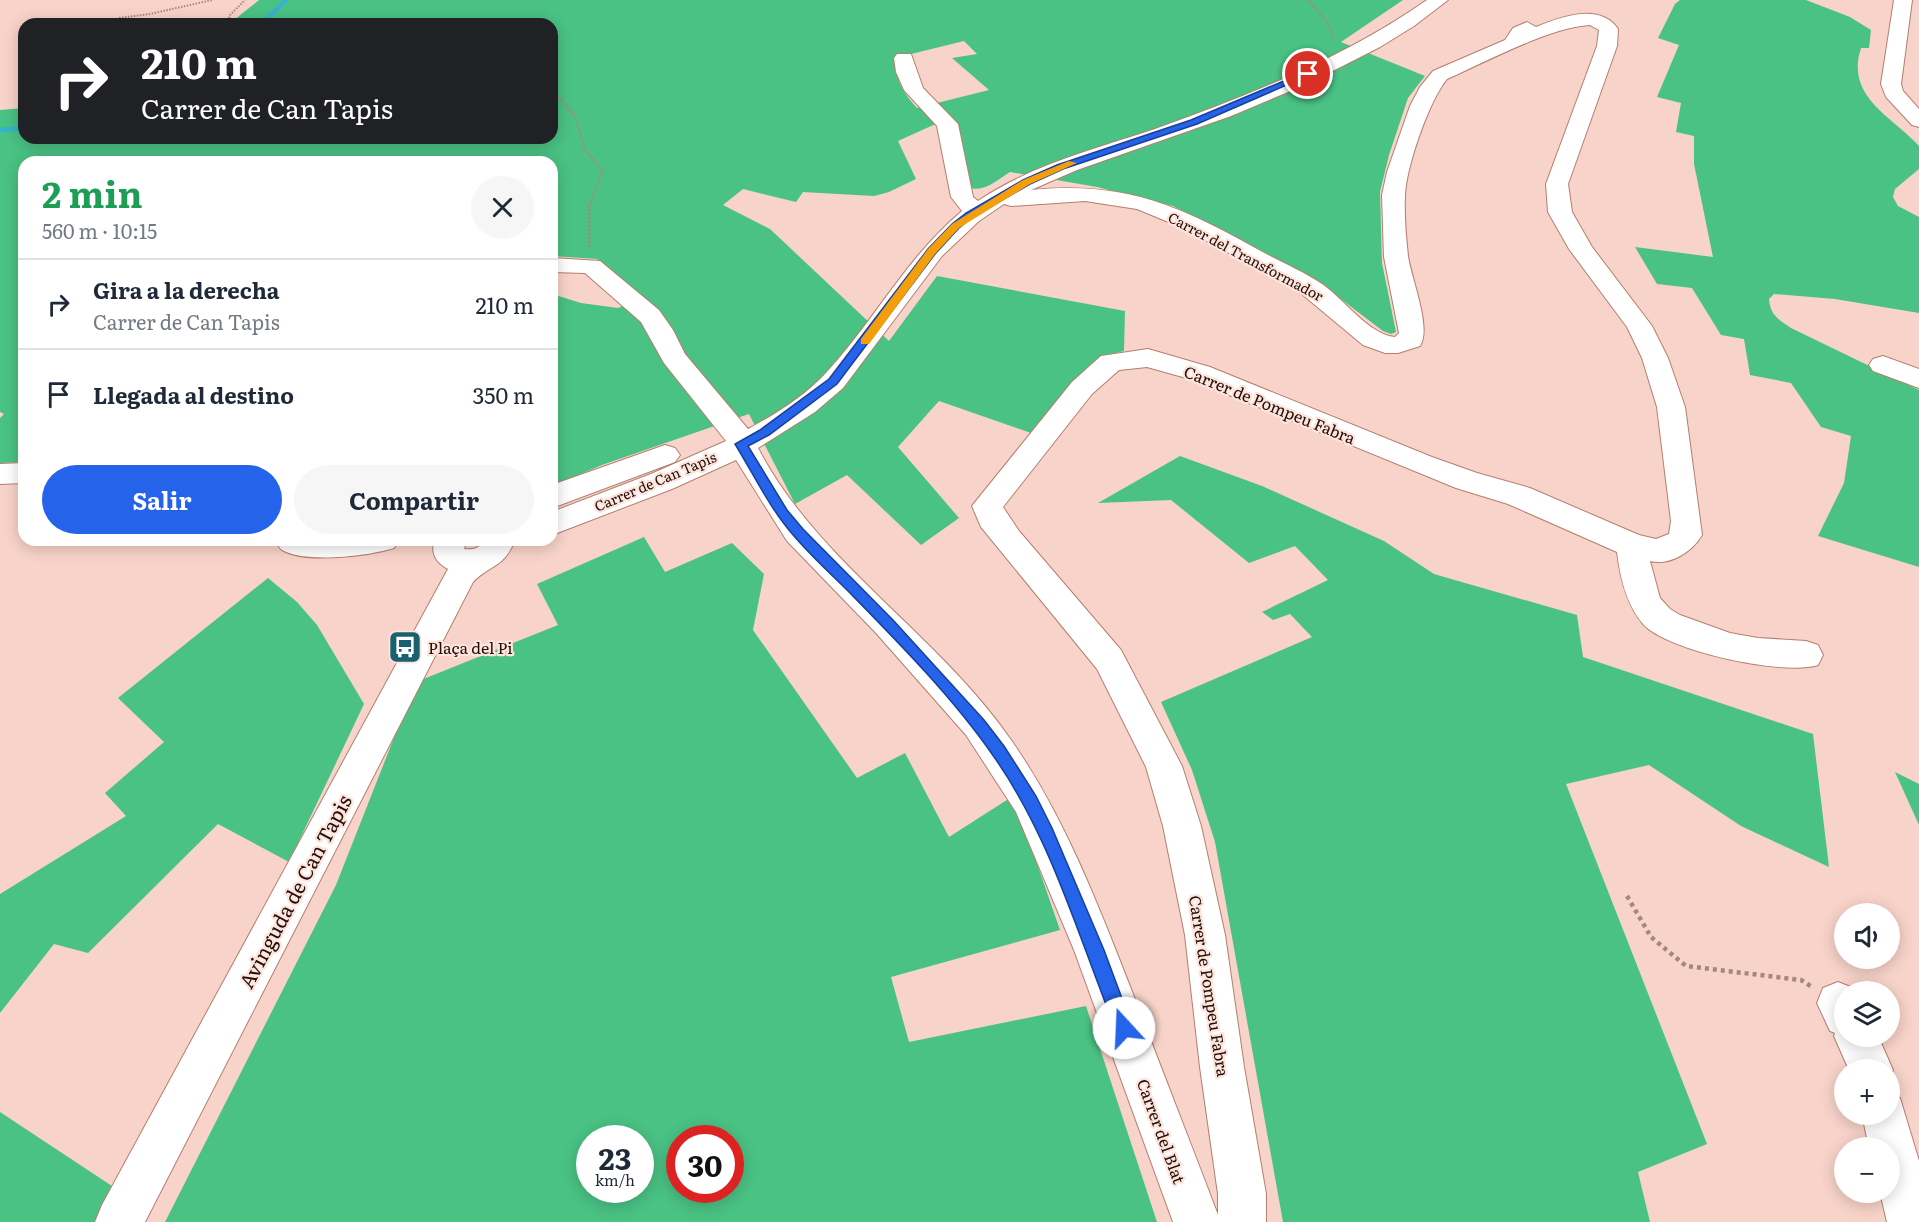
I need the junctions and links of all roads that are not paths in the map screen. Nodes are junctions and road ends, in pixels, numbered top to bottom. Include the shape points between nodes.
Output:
1 (1439, 0) edge
2 (1575, 0) edge
3 (1903, 0) edge
4 (1512, 45) junction
5 (903, 58) dead end
6 (1919, 121) edge
7 (985, 206) junction
8 (558, 265) edge
9 (1883, 365) dead end
10 (1919, 379) edge
11 (739, 439) junction
12 (18, 473) edge
13 (0, 474) edge
14 (558, 495) edge
15 (558, 522) edge
16 (1632, 545) junction
17 (486, 547) edge
18 (1806, 655) dead end
19 (1887, 1125) edge
20 (119, 1222) edge
21 (1197, 1222) edge
22 (1242, 1222) edge
23 (1911, 1222) edge

1 - 7 street, Carrer de Can Tapis via 1405,25 1273,91 1060,167
2 - 4 street, Carrer del Transformador via 1520,32
3 - 6 street via 1891,84 1893,93
4 - 7 street, Carrer del Transformador via 1440,75 1420,106 1393,195 1396,257 1412,333 1411,340 1404,344 1378,343 1312,288 1148,205 1068,194
4 - 16 street, Carrer de Pompeu Fabra via 1578,18 1594,19 1610,29 1556,196 1560,212 1581,249 1639,326 1655,358 1671,407 1686,535 1680,543 1656,551
5 - 7 street via 914,90 947,124 962,197 966,204
7 - 11 street, Carrer de Can Tapis via 955,226 931,251 833,382 764,433
8 - 11 street, Carrer del Blat via 591,267 656,323 673,357
9 - 10 street
11 - 14 street via 663,456
11 - 15 street, Carrer de Can Tapis via 666,478
11 - 21 street, Carrer del Blat via 798,533 979,724 1030,801 1095,950
12 - 13 street
16 - 18 street via 1640,586 1660,620 1735,650
16 - 22 street, Carrer de Pompeu Fabra via 1520,496 1467,481 1200,373 1148,358 1111,362 1100,370 987,506 1008,539 1108,660 1164,766 1182,826 1205,935 1242,1194
17 - 20 street, Avinguda de Can Tapis via 461,574
19 - 23 street

